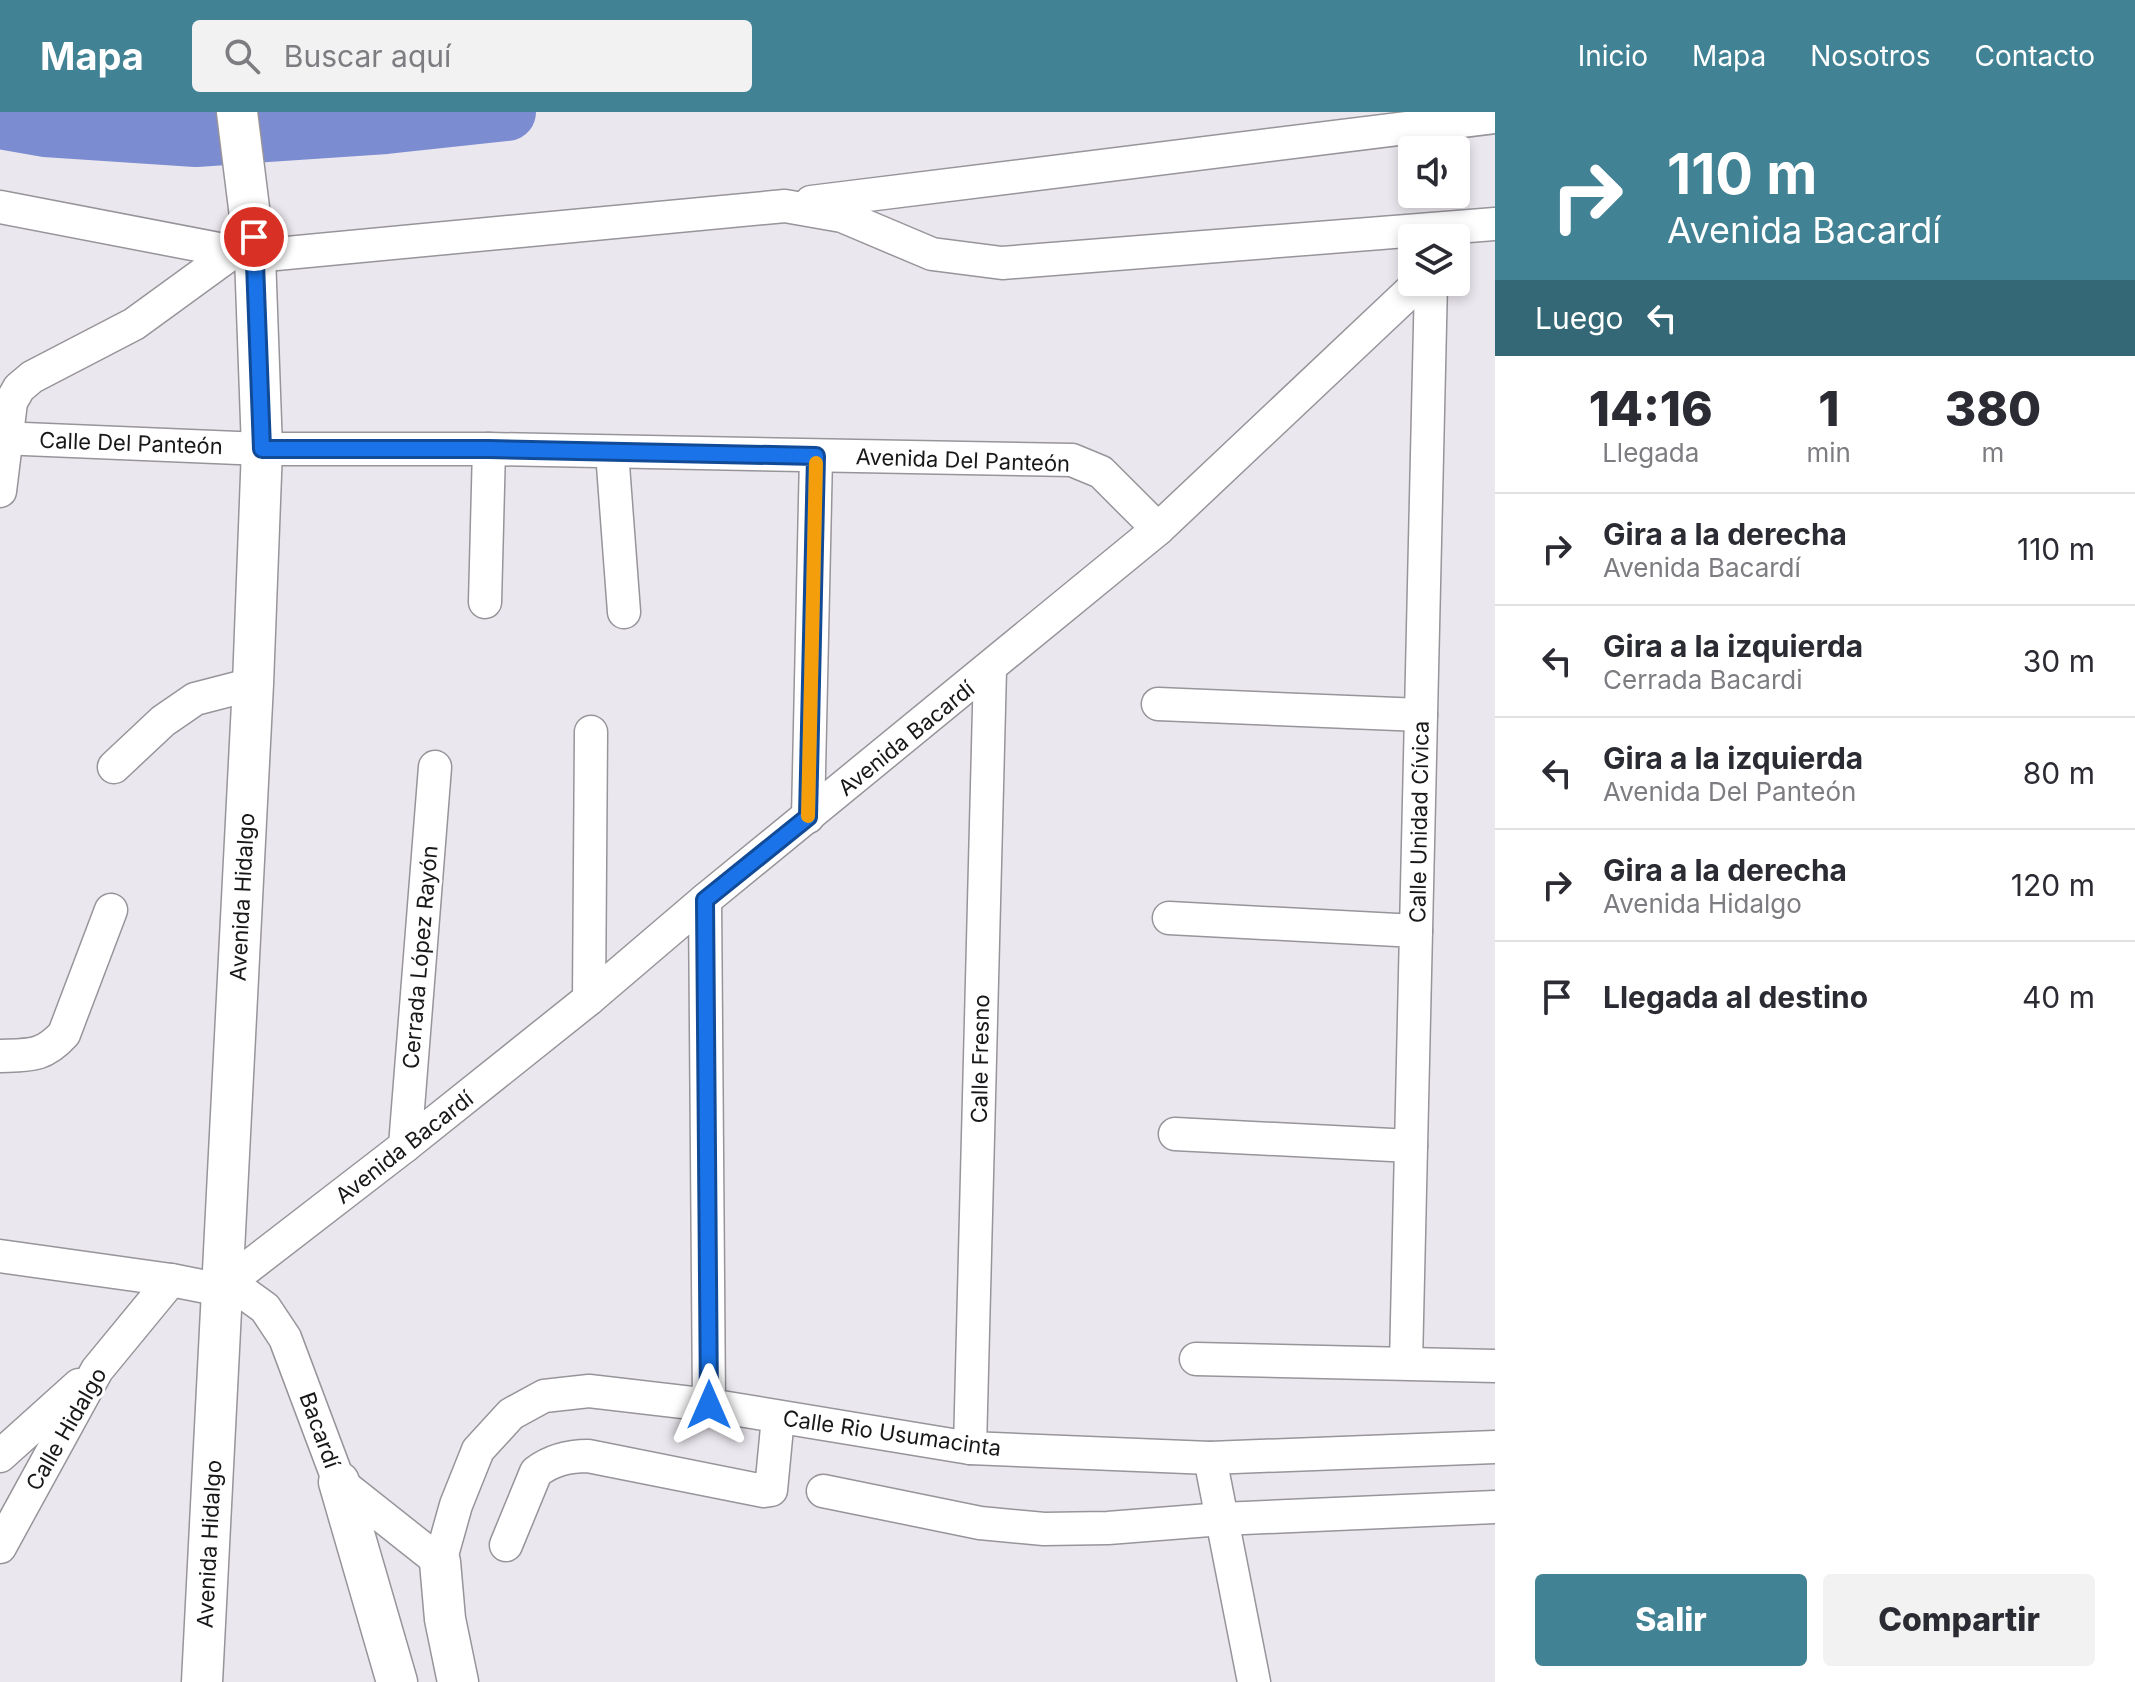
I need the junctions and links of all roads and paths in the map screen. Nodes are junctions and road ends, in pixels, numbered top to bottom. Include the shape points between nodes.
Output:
1 (237, 112) edge
2 (1495, 117) edge
3 (785, 206) junction
4 (0, 207) edge
5 (1490, 225) edge
6 (1470, 240) edge
7 (247, 242) junction
8 (1405, 296) edge
9 (1431, 296) edge
10 (4, 438) edge
11 (262, 449) junction
12 (489, 449) junction
13 (612, 452) junction
14 (816, 456) junction
15 (0, 491) edge
16 (1158, 529) junction
17 (485, 602) dead end
18 (624, 612) dead end
19 (990, 669) junction
20 (253, 684) junction
21 (1158, 704) dead end
22 (1421, 715) junction
23 (591, 732) dead end
24 (114, 767) dead end
25 (435, 767) dead end
26 (808, 817) junction
27 (705, 900) junction
28 (111, 910) dead end
29 (1169, 918) dead end
30 (1416, 931) junction
31 (589, 999) junction
32 (0, 1056) edge
33 (1175, 1134) dead end
34 (405, 1146) junction
35 (1411, 1146) junction
36 (0, 1256) edge
37 (171, 1280) junction
38 (221, 1288) junction
39 (1196, 1359) dead end
40 (1406, 1363) junction
41 (1495, 1366) edge
42 (97, 1370) junction
43 (709, 1405) junction
44 (778, 1417) junction
45 (1495, 1447) edge
46 (970, 1448) junction
47 (0, 1456) edge
48 (1210, 1458) junction
49 (339, 1482) junction
50 (823, 1491) dead end
51 (1495, 1507) edge
52 (1222, 1519) junction
53 (506, 1545) dead end
54 (0, 1547) edge
55 (440, 1562) junction
56 (202, 1682) edge
57 (397, 1682) edge
58 (458, 1682) edge
59 (1254, 1682) edge

1 - 7 main road, Avenida Hidalgo
2 - 3 street
3 - 5 street via 842,216 932,254 1002,263
3 - 7 street
4 - 7 street
5 - 6 street
7 - 10 street via 134,324 32,377 11,402
7 - 11 main road, Avenida Hidalgo
8 - 16 street, Avenida Bacardí
9 - 22 street, Calle Unidad Cívica
10 - 11 street, Calle Del Panteón
10 - 15 street
11 - 12 street, Avenida Del Panteón
11 - 20 main road, Avenida Hidalgo
12 - 13 street, Avenida Del Panteón
12 - 17 street
13 - 14 street, Avenida Del Panteón
13 - 18 street
14 - 16 street, Avenida Del Panteón via 1072,460 1101,472
14 - 26 street
16 - 19 street, Avenida Bacardí
19 - 26 street, Avenida Bacardí
19 - 46 street, Calle Fresno
20 - 24 street via 195,699
20 - 38 main road, Avenida Hidalgo
21 - 22 street
22 - 30 street, Calle Unidad Cívica
23 - 31 street
25 - 34 street, Cerrada López Rayón
26 - 27 street, Avenida Bacardí
27 - 31 street, Avenida Bacardí
27 - 43 street
28 - 32 street via 64,1034 51,1049
29 - 30 street
30 - 35 street, Calle Unidad Cívica
31 - 34 street, Avenida Bacardí
33 - 35 street
34 - 38 street, Avenida Bacardí
35 - 40 street, Calle Unidad Cívica
36 - 37 street, Bacardí
37 - 38 street, Bacardí
37 - 42 street, Calle Hidalgo
38 - 49 street, Bacardí via 247,1295 265,1308 285,1338
38 - 56 main road, Avenida Hidalgo
39 - 40 street
40 - 41 street
42 - 47 street
42 - 54 street, Calle Hidalgo
43 - 44 street, Calle Rio Usumacinta
43 - 55 street, Calle Rio Usumacinta via 589,1391 544,1396 511,1414 478,1450
44 - 46 street, Calle Rio Usumacinta
44 - 53 street via 771,1490 573,1456 536,1472
45 - 48 street, Calle Rio Usumacinta
46 - 48 street, Calle Rio Usumacinta
48 - 52 street
49 - 55 street, Bacardí
49 - 57 main road
50 - 52 street via 980,1523 1044,1529
51 - 52 street
52 - 59 street
55 - 58 main road

